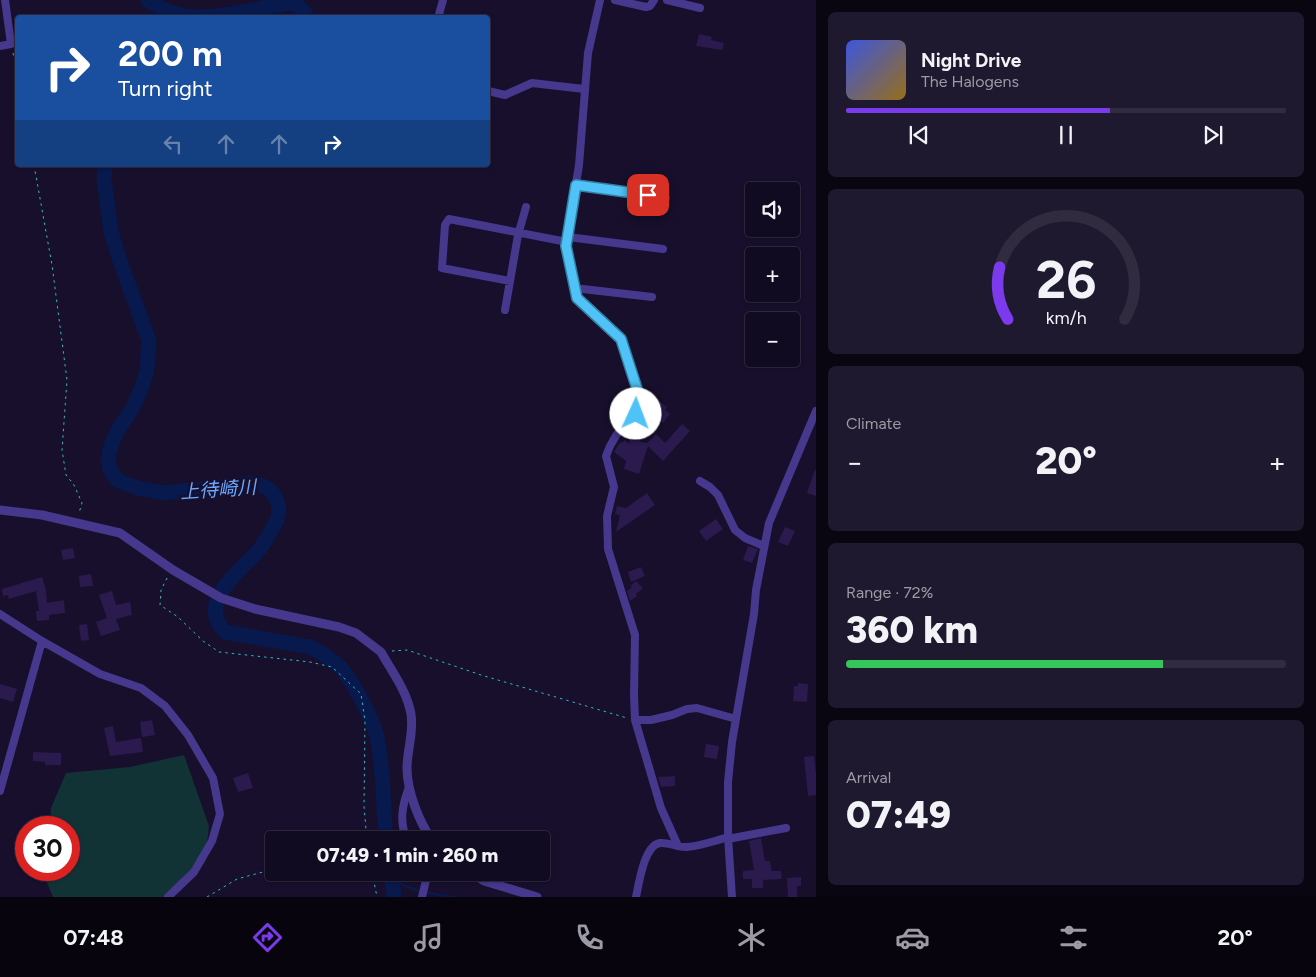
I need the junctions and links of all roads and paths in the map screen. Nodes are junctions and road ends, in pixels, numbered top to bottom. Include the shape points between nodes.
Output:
1 (5, 0) edge
2 (443, 0) edge
3 (600, 0) edge
4 (615, 0) edge
5 (654, 0) edge
6 (667, 0) edge
7 (700, 8) dead end
8 (439, 15) edge
9 (11, 44) junction
10 (0, 46) edge
11 (15, 63) edge
12 (584, 89) junction
13 (490, 92) edge
14 (34, 167) edge
15 (576, 185) junction
16 (666, 198) dead end
17 (526, 207) dead end
18 (519, 233) junction
19 (568, 239) junction
20 (663, 250) dead end
21 (510, 281) junction
22 (574, 288) junction
23 (652, 297) dead end
24 (505, 310) dead end
25 (816, 411) edge
26 (700, 482) dead end
27 (0, 510) edge
28 (76, 523) junction
29 (764, 546) junction
30 (173, 570) junction
31 (0, 614) edge
32 (42, 641) junction
33 (381, 652) junction
34 (736, 719) junction
35 (635, 720) junction
36 (409, 788) junction
37 (0, 791) edge
38 (786, 828) dead end
39 (366, 831) edge
40 (403, 831) edge
41 (425, 831) edge
42 (728, 837) junction
43 (678, 846) junction
44 (265, 871) edge
45 (374, 881) edge
46 (426, 881) edge
47 (484, 881) edge
48 (168, 897) edge
49 (207, 897) edge
50 (377, 897) edge
51 (422, 897) edge
52 (537, 897) edge
53 (636, 897) edge
54 (732, 897) edge

1 - 9 street
2 - 8 street
3 - 12 street
4 - 5 street via 646,7
6 - 7 street
9 - 10 street
9 - 11 path
12 - 13 street via 532,83 505,94
12 - 15 street
14 - 28 path via 52,265 67,380 62,450 66,475 82,504
15 - 16 street
15 - 19 street
17 - 18 street
18 - 19 street
18 - 21 street
18 - 21 street via 449,220 445,225 442,268
19 - 20 street
19 - 22 street
21 - 24 street
22 - 23 street
22 - 35 street via 577,298 621,339 640,398 636,414 617,434 606,456 614,487 607,516 608,549 636,635
25 - 29 street via 769,523
26 - 29 street via 718,495 735,530
27 - 28 street
28 - 30 street via 120,533
29 - 34 street
30 - 33 street via 221,598 255,609 339,627 356,634
30 - 39 path via 161,590 160,605 219,652 332,667 361,694
31 - 32 street
32 - 37 street
32 - 48 street via 100,674 141,688 165,706 188,735 213,778 220,814 212,841 194,872
33 - 35 path via 407,650
33 - 36 street via 406,696 411,714 407,768
34 - 35 street via 697,708 650,720
34 - 42 street via 728,782
35 - 43 street via 661,808
36 - 40 street via 403,804
36 - 41 street
38 - 42 street
42 - 43 street
42 - 54 street
43 - 53 street via 659,843 649,851
44 - 49 path via 237,879
45 - 50 path
46 - 51 street
47 - 52 street

